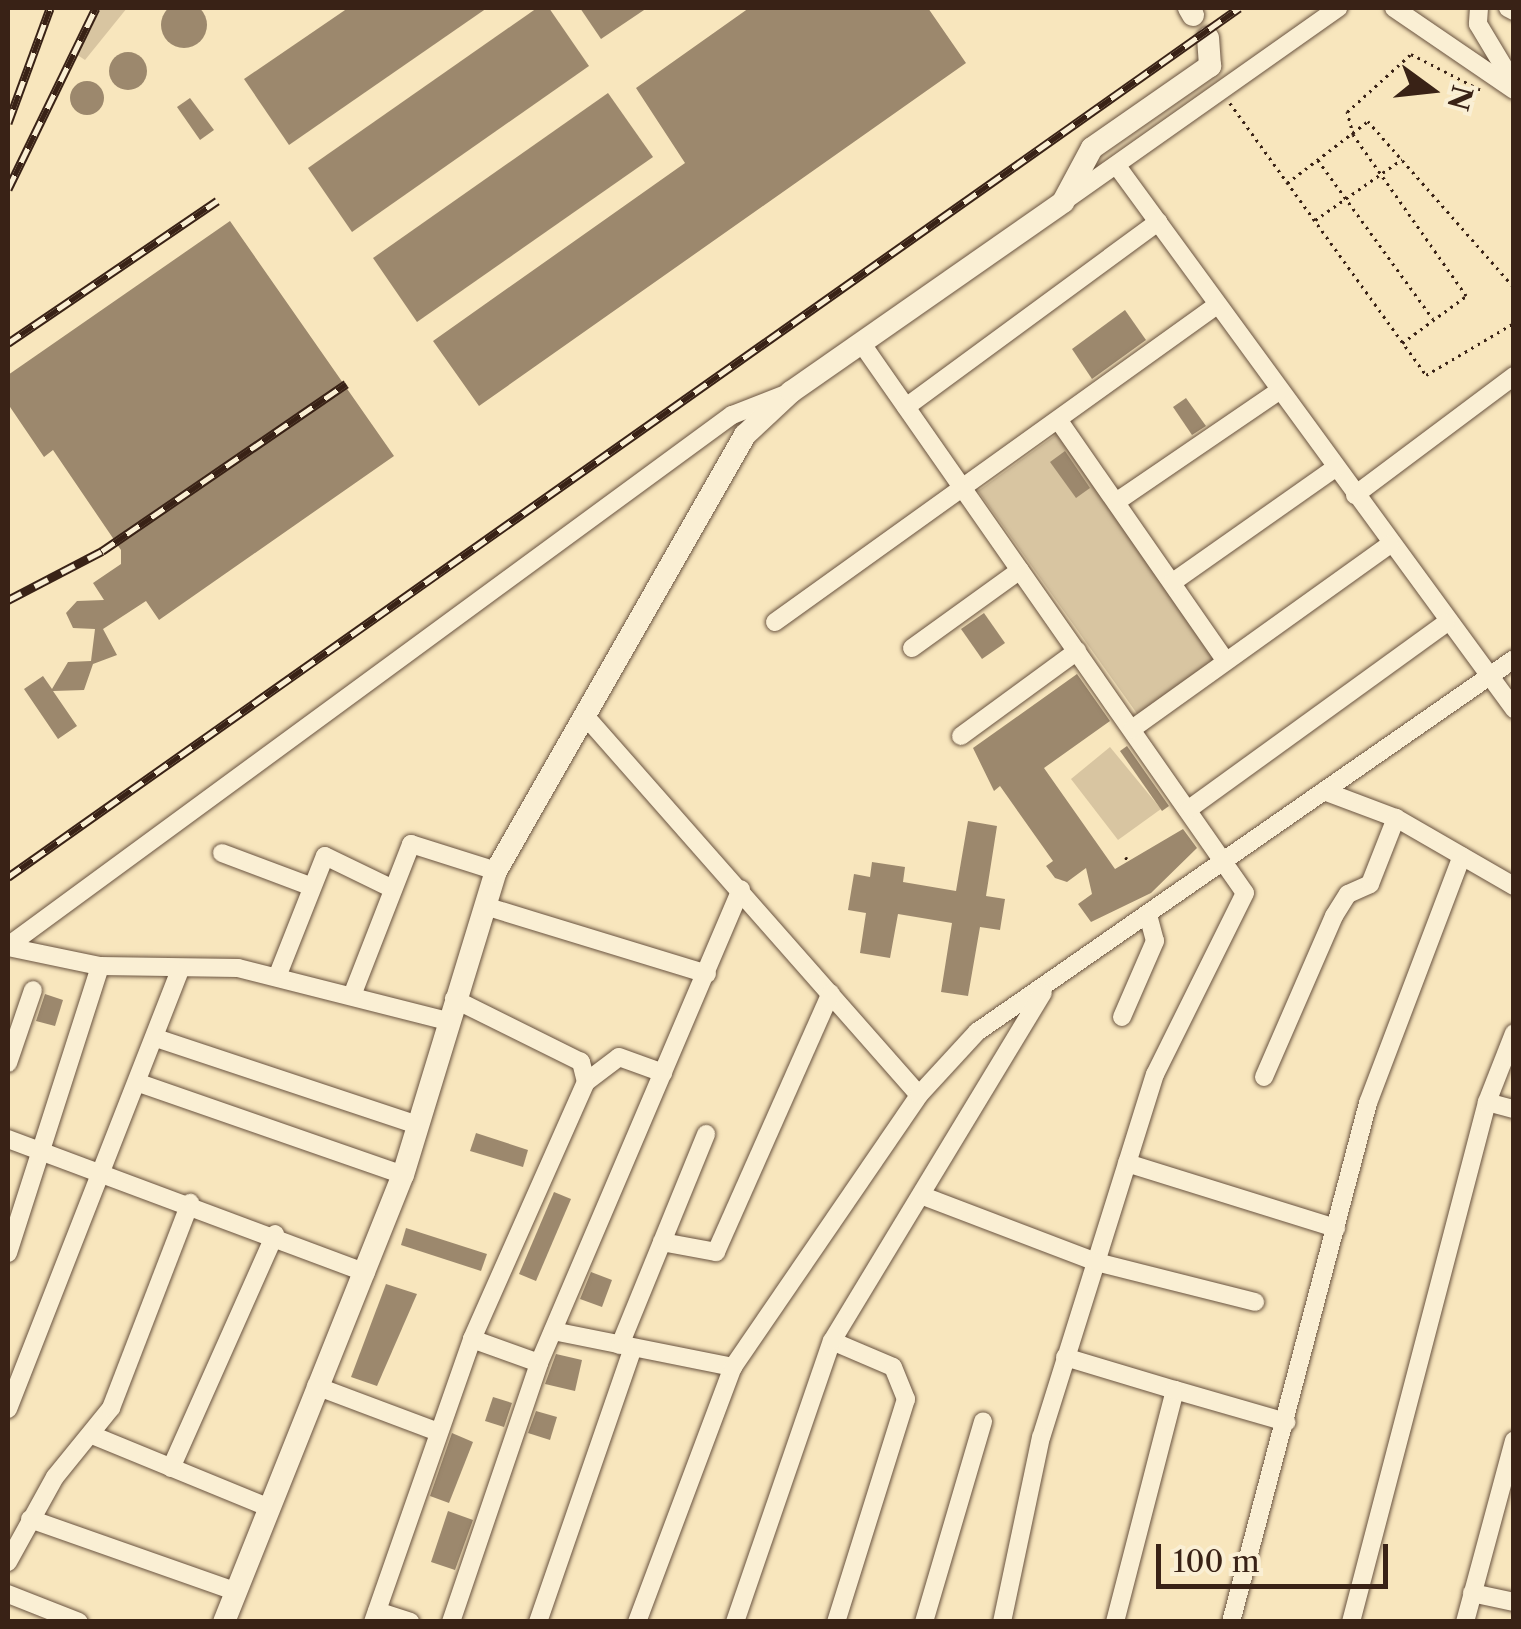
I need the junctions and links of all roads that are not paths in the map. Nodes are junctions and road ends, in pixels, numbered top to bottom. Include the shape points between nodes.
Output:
1 (1338, 8) edge
2 (1394, 8) edge
3 (1480, 8) edge
4 (1208, 38) dead end
5 (1509, 90) edge
6 (1118, 166) junction
7 (1063, 202) junction
8 (1158, 222) junction
9 (1217, 305) junction
10 (862, 344) junction
11 (1514, 376) edge
12 (1280, 391) junction
13 (791, 392) junction
14 (906, 407) junction
15 (1059, 421) junction
16 (1334, 468) junction
17 (964, 490) junction
18 (1354, 495) junction
19 (1116, 502) junction
20 (1390, 544) junction
21 (1020, 570) junction
22 (1174, 582) junction
23 (775, 622) dead end
24 (1446, 622) junction
25 (912, 648) dead end
26 (1078, 651) junction
27 (1514, 659) edge
28 (1226, 661) junction
29 (1485, 676) junction
30 (1514, 709) edge
31 (587, 718) junction
32 (1127, 727) junction
33 (962, 736) dead end
34 (1324, 791) junction
35 (1184, 808) junction
36 (1396, 818) junction
37 (222, 853) dead end
38 (1462, 856) junction
39 (1228, 865) junction
40 (496, 871) junction
41 (310, 886) junction
42 (1514, 886) edge
43 (390, 888) junction
44 (740, 889) junction
45 (485, 906) junction
46 (1149, 918) junction
47 (8, 947) edge
48 (100, 966) junction
49 (179, 972) junction
50 (707, 974) junction
51 (277, 977) junction
52 (1047, 986) junction
53 (34, 990) dead end
54 (353, 993) junction
55 (832, 993) junction
56 (451, 1010) junction
57 (1122, 1016) dead end
58 (1514, 1033) edge
59 (156, 1038) junction
60 (8, 1063) edge
61 (662, 1073) junction
62 (1264, 1076) dead end
63 (586, 1082) junction
64 (139, 1083) junction
65 (919, 1095) junction
66 (1487, 1102) junction
67 (1514, 1108) edge
68 (418, 1126) junction
69 (706, 1134) dead end
70 (8, 1139) edge
71 (45, 1151) junction
72 (1127, 1163) junction
73 (100, 1170) junction
74 (403, 1175) junction
75 (926, 1196) junction
76 (190, 1203) junction
77 (1336, 1228) junction
78 (275, 1234) junction
79 (10, 1240) edge
80 (662, 1242) junction
81 (1096, 1262) junction
82 (366, 1272) junction
83 (1255, 1302) dead end
84 (553, 1331) junction
85 (472, 1339) junction
86 (832, 1340) junction
87 (627, 1346) junction
88 (1065, 1357) junction
89 (540, 1363) junction
90 (733, 1367) junction
91 (316, 1386) junction
92 (1175, 1390) junction
93 (8, 1409) edge
94 (982, 1422) dead end
95 (1286, 1422) junction
96 (436, 1431) junction
97 (92, 1435) junction
98 (1514, 1441) edge
99 (170, 1468) junction
100 (265, 1506) junction
101 (30, 1519) junction
102 (8, 1562) edge
103 (234, 1592) junction
104 (1472, 1593) junction
105 (8, 1594) edge
106 (1514, 1602) edge
107 (375, 1616) edge
108 (73, 1620) edge
109 (224, 1622) edge
110 (410, 1622) edge
111 (450, 1622) edge
112 (538, 1622) edge
113 (637, 1622) edge
114 (735, 1622) edge
115 (836, 1622) edge
116 (924, 1622) edge
117 (1002, 1622) edge
118 (1114, 1622) edge
119 (1231, 1622) edge
120 (1351, 1622) edge
121 (1464, 1622) edge

1 - 6 street
2 - 5 street
3 - 5 street via 1478,24
4 - 7 street via 1210,66 1092,148
6 - 7 street
6 - 8 street
7 - 10 street
8 - 9 street
8 - 14 street
9 - 12 street
9 - 15 street
10 - 13 street
10 - 14 street
11 - 18 street
12 - 16 street
12 - 19 street
13 - 31 street via 745,434
13 - 47 street via 732,415
14 - 17 street
15 - 17 street
15 - 19 street
16 - 18 street
16 - 22 street
17 - 21 street
17 - 23 street
18 - 20 street
19 - 22 street
20 - 24 street
20 - 28 street
21 - 25 street
21 - 26 street
22 - 28 street
24 - 29 street
24 - 35 street
26 - 32 street
26 - 33 street
27 - 29 street
28 - 32 street
29 - 30 street
29 - 34 street
31 - 40 street
31 - 44 street
32 - 35 street
34 - 36 street
34 - 39 street
35 - 39 street
36 - 38 street
36 - 62 street via 1370,884 1348,894 1334,916
37 - 41 street
38 - 42 street
38 - 77 street via 1368,1103
39 - 46 street
39 - 72 street via 1242,902 1155,1074
40 - 43 street via 411,844
40 - 45 street
41 - 43 street via 325,856
41 - 51 street
43 - 54 street
44 - 50 street
44 - 55 street
45 - 50 street
45 - 56 street
46 - 52 street
46 - 57 street via 1157,935
47 - 48 street
48 - 49 street
48 - 71 street
49 - 51 street
49 - 59 street
50 - 61 street
51 - 54 street
52 - 65 street via 977,1032
52 - 75 street
53 - 60 street
54 - 56 street
55 - 65 street
55 - 80 street via 716,1252
56 - 63 street via 581,1062
56 - 68 street
58 - 66 street
59 - 64 street
59 - 68 street
61 - 63 street via 620,1057
61 - 84 street
63 - 85 street
64 - 73 street
64 - 74 street
65 - 90 street
66 - 67 street
66 - 120 street
68 - 74 street
69 - 80 street
70 - 71 street
71 - 73 street
71 - 79 street
72 - 77 street
72 - 81 street
73 - 76 street
73 - 93 street
74 - 82 street
75 - 81 street
75 - 86 street
76 - 78 street
76 - 97 street via 128,1374
77 - 95 street
78 - 82 street
78 - 99 street
80 - 87 street
81 - 83 street
81 - 88 street
82 - 91 street
84 - 87 street
84 - 89 street
85 - 89 street
85 - 96 street
86 - 114 street
86 - 115 street via 892,1367 906,1399
87 - 90 street
87 - 112 street
88 - 92 street
88 - 117 street
89 - 111 street
90 - 113 street
91 - 96 street
91 - 100 street
92 - 95 street
92 - 118 street
94 - 116 street
95 - 119 street
96 - 107 street
97 - 99 street
97 - 101 street
98 - 104 street
99 - 100 street
100 - 103 street
101 - 102 street
101 - 103 street
103 - 109 street
104 - 106 street
104 - 121 street
105 - 108 street
107 - 110 street

